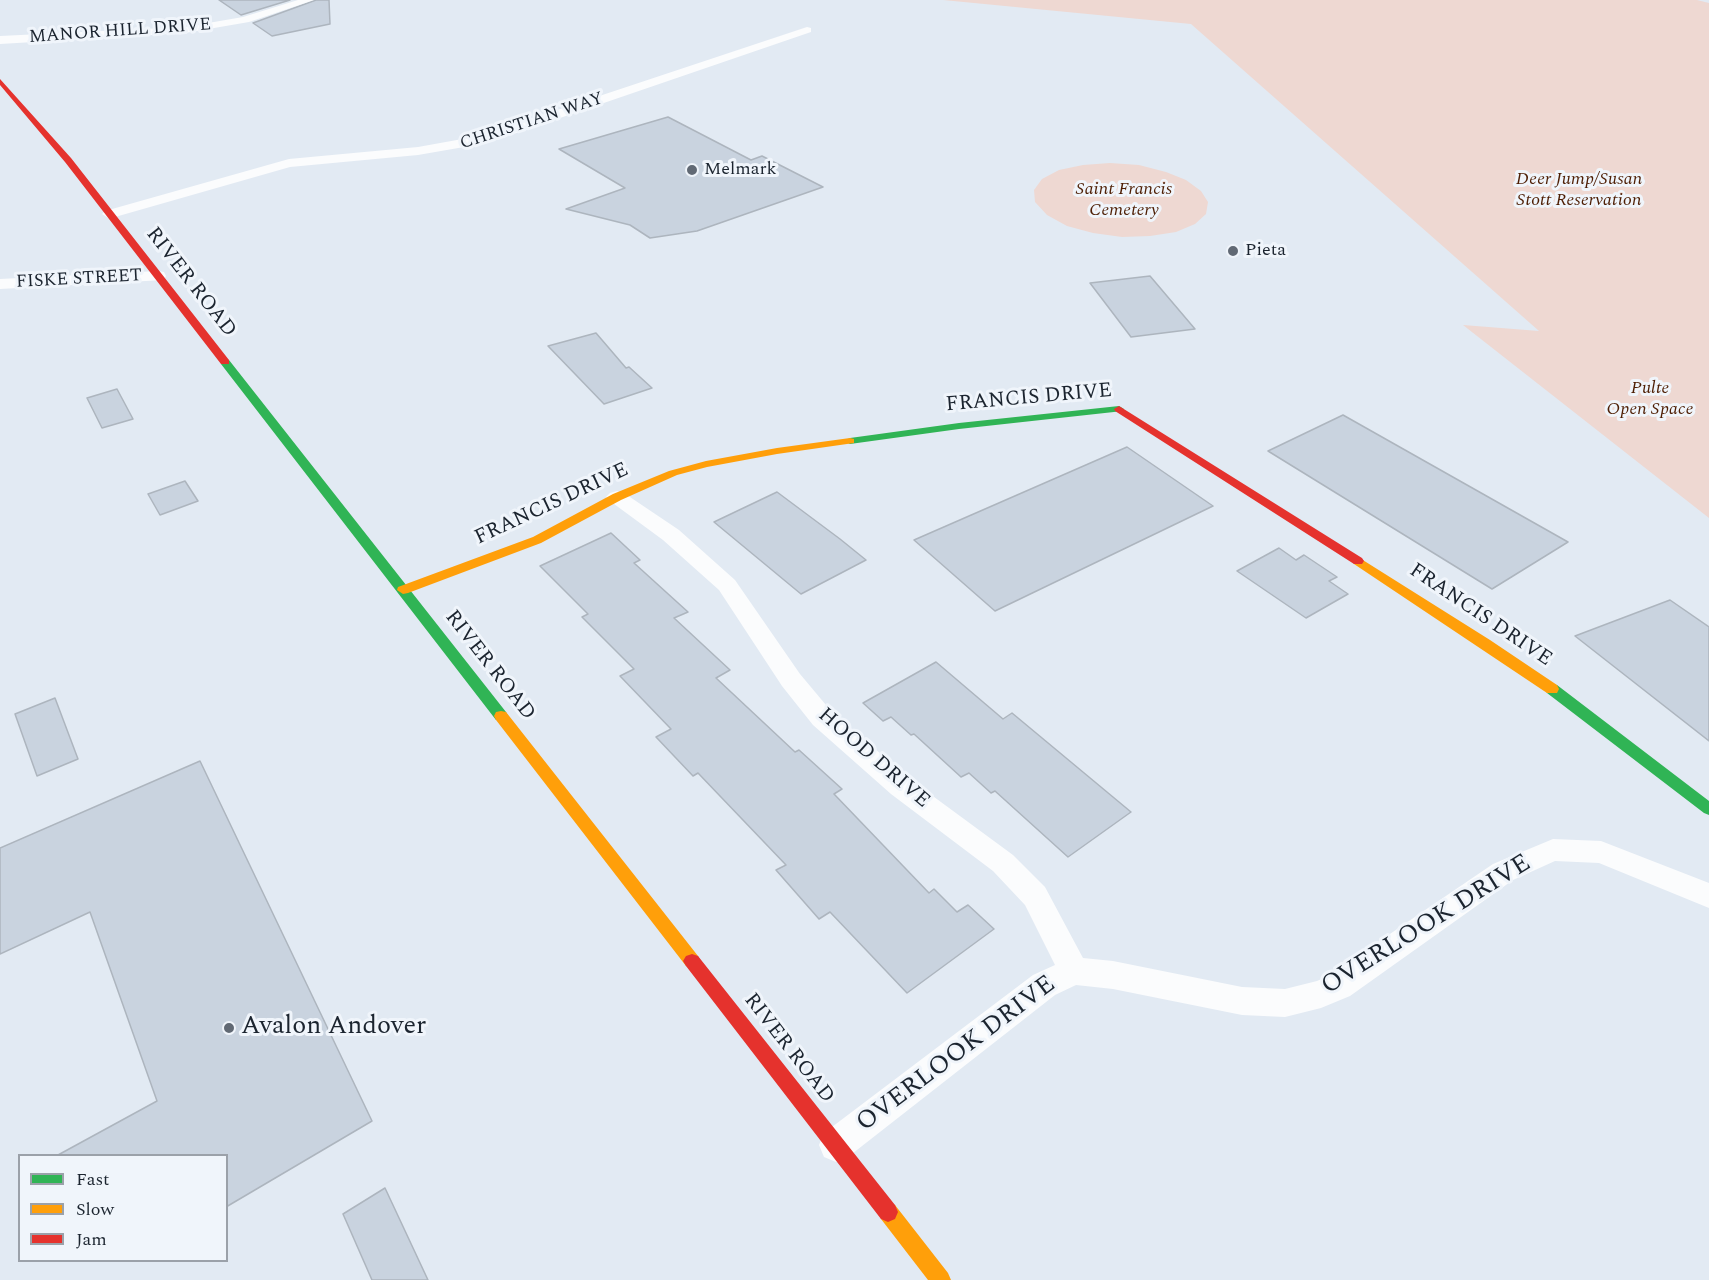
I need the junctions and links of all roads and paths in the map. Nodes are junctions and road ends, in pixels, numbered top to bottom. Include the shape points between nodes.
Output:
1 (309, 0) edge
2 (807, 30) dead end
3 (0, 40) edge
4 (0, 81) edge
5 (110, 214) junction
6 (158, 276) junction
7 (0, 284) edge
8 (617, 497) junction
9 (403, 590) junction
10 (1709, 808) edge
11 (1709, 896) edge
12 (1074, 970) junction
13 (836, 1145) junction
14 (941, 1280) edge

1 - 3 street, MANOR HILL DRIVE via 245,20 185,30
2 - 5 street, CHRISTIAN WAY via 482,140 418,152 289,163
4 - 5 main road, RIVER ROAD
5 - 6 main road, RIVER ROAD
6 - 7 street, FISKE STREET
6 - 9 main road, RIVER ROAD
8 - 9 main road, FRANCIS DRIVE via 537,540
8 - 10 main road, FRANCIS DRIVE via 673,473 777,450 1121,409 1485,643
8 - 12 street, HOOD DRIVE via 727,585 791,680 822,718 901,787 1003,863 1035,896
9 - 13 main road, RIVER ROAD
11 - 12 street, OVERLOOK DRIVE via 1601,852 1553,850 1503,872 1339,986 1321,994 1285,1003 1242,1001
12 - 13 street, OVERLOOK DRIVE via 1044,985
13 - 14 main road, RIVER ROAD

